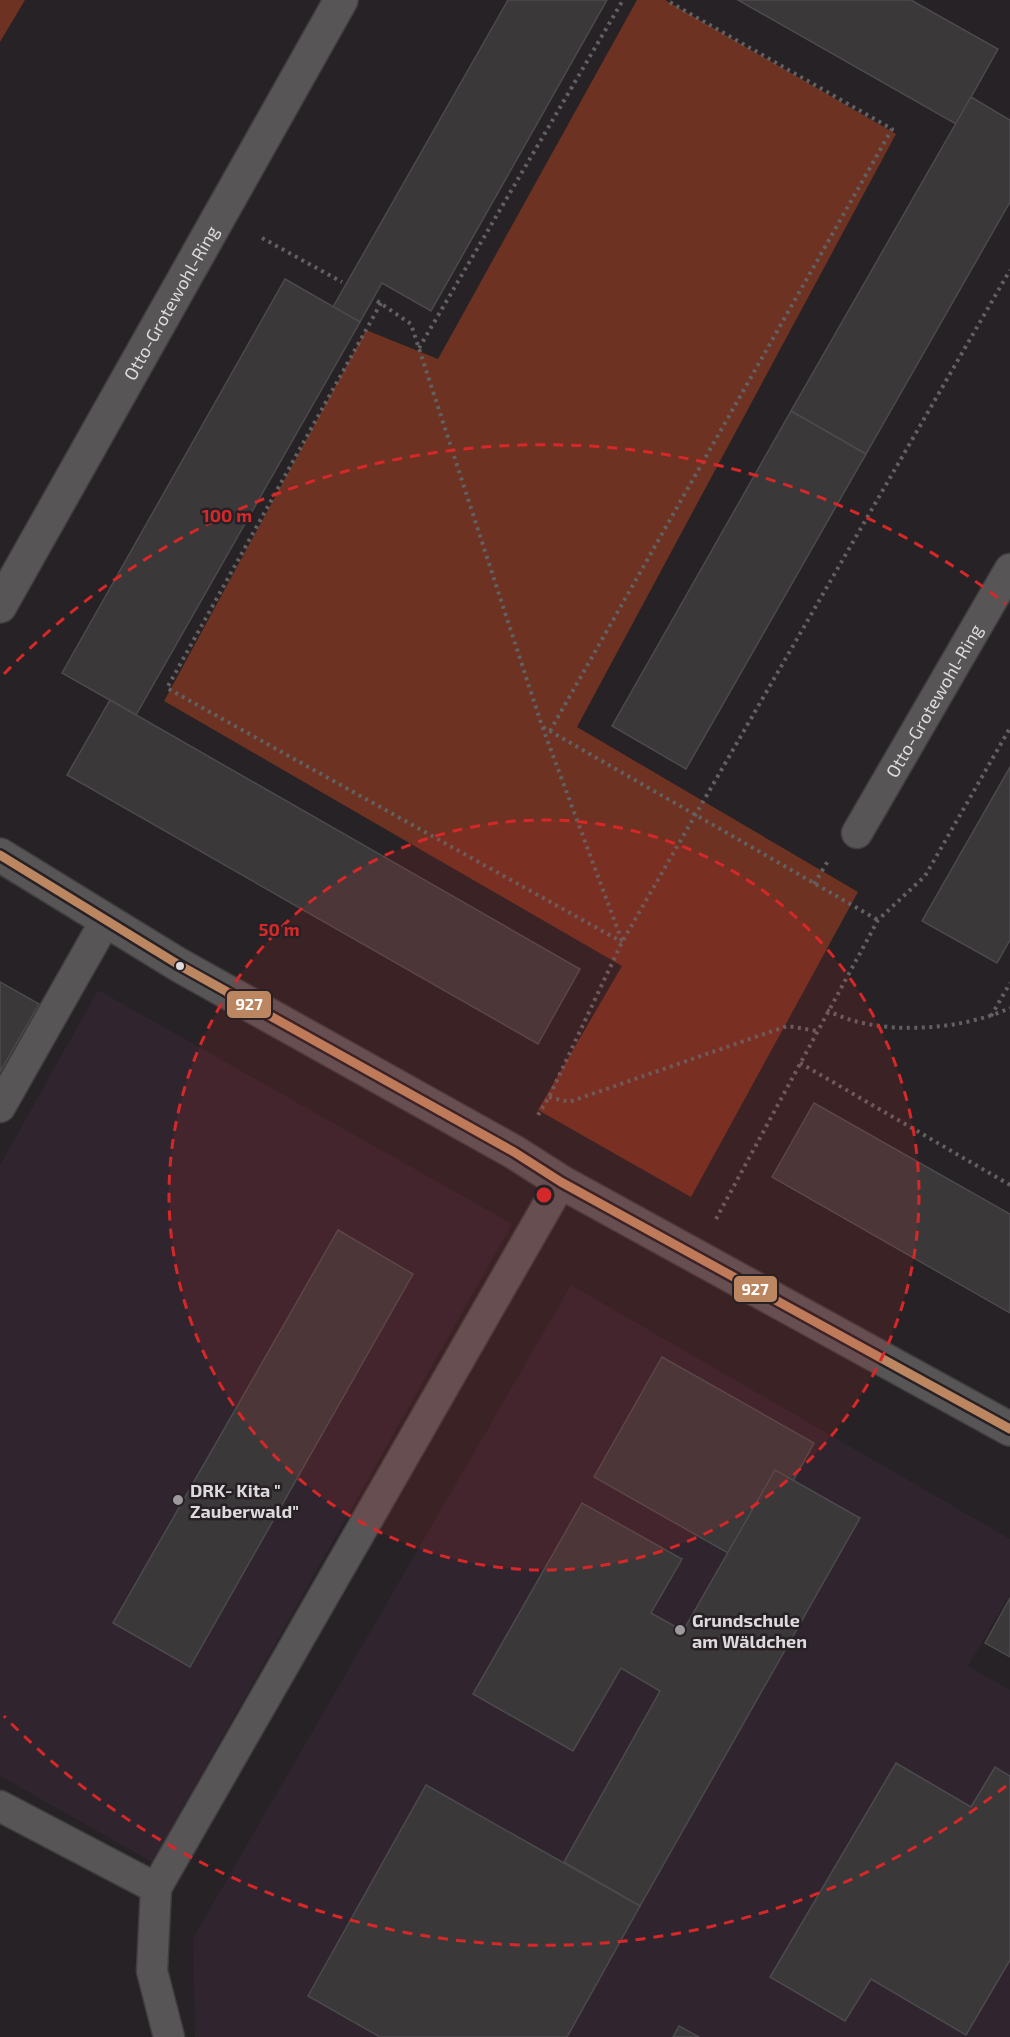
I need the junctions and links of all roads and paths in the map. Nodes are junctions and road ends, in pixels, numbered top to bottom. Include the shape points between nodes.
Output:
1 (341, 0) edge
2 (622, 0) edge
3 (666, 0) edge
4 (262, 238) dead end
5 (1010, 270) edge
6 (342, 282) dead end
7 (419, 348) junction
8 (1010, 569) edge
9 (0, 606) edge
10 (542, 726) junction
11 (1010, 728) edge
12 (550, 731) junction
13 (695, 814) junction
14 (857, 833) dead end
15 (0, 855) edge
16 (106, 920) junction
17 (878, 920) junction
18 (622, 942) junction
19 (1010, 983) edge
20 (1010, 1008) edge
21 (827, 1010) junction
22 (990, 1017) junction
23 (817, 1031) junction
24 (800, 1063) junction
25 (549, 1097) junction
26 (0, 1107) edge
27 (514, 1152) junction
28 (561, 1182) junction
29 (1010, 1185) edge
30 (696, 1256) junction
31 (1010, 1428) edge
32 (0, 1806) edge
33 (156, 1888) junction
34 (169, 2037) edge

1 - 9 street, Otto-Grotewohl-Ring
2 - 7 path
3 - 12 path via 892,129
4 - 6 path
5 - 13 path
7 - 10 path
7 - 18 path via 411,324 379,302 167,688
8 - 14 lane, Otto-Grotewohl-Ring
10 - 12 path
10 - 18 path
11 - 17 path via 925,876
12 - 13 path
13 - 17 path
13 - 18 path
15 - 16 street
16 - 26 lane
16 - 27 street via 178,965
17 - 21 path
18 - 25 path
19 - 22 path
20 - 22 path
21 - 22 path via 842,1018 888,1028 957,1024
21 - 23 path
23 - 24 path
23 - 25 path via 787,1026 569,1102
24 - 29 path
24 - 30 path
25 - 27 path
27 - 28 street
28 - 30 street
28 - 33 lane
30 - 31 street
32 - 33 lane
33 - 34 lane via 152,1971

